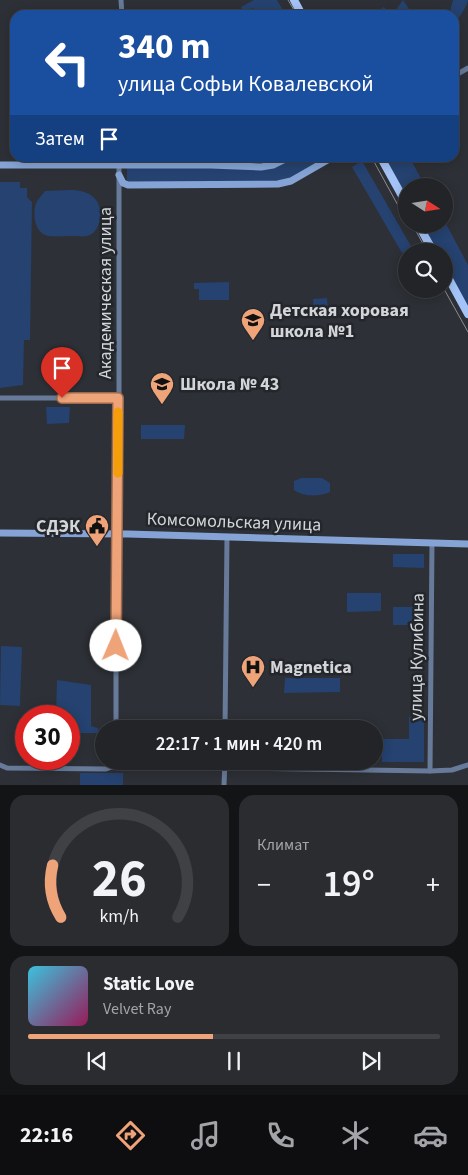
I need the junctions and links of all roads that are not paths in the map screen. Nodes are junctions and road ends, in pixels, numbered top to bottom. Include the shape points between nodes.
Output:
1 (89, 162) edge
2 (119, 162) edge
3 (143, 162) edge
4 (279, 162) edge
5 (324, 162) edge
6 (383, 162) edge
7 (0, 165) edge
8 (119, 175) junction
9 (398, 189) edge
10 (453, 286) edge
11 (468, 314) edge
12 (0, 398) edge
13 (118, 398) junction
14 (0, 533) edge
15 (118, 534) junction
16 (227, 537) junction
17 (432, 543) junction
18 (468, 544) edge
19 (116, 720) edge
20 (225, 720) edge
21 (468, 765) edge
22 (0, 766) edge
23 (95, 769) edge
24 (224, 770) edge
25 (361, 770) edge
26 (430, 771) junction
27 (224, 785) edge

1 - 7 street
2 - 8 street, Академическая улица
3 - 4 street via 261,167
5 - 8 street via 291,181 278,184 128,185
6 - 9 main road
8 - 13 street, Академическая улица
10 - 11 main road
12 - 13 street
13 - 15 street, Академическая улица
14 - 15 street, Комсомольская улица
15 - 16 street, Комсомольская улица
15 - 19 street, Академическая улица
16 - 17 street, Комсомольская улица
16 - 20 street
17 - 18 street, Комсомольская улица
17 - 26 street, улица Кулибина
21 - 26 street
22 - 23 street
24 - 27 street
25 - 26 street

